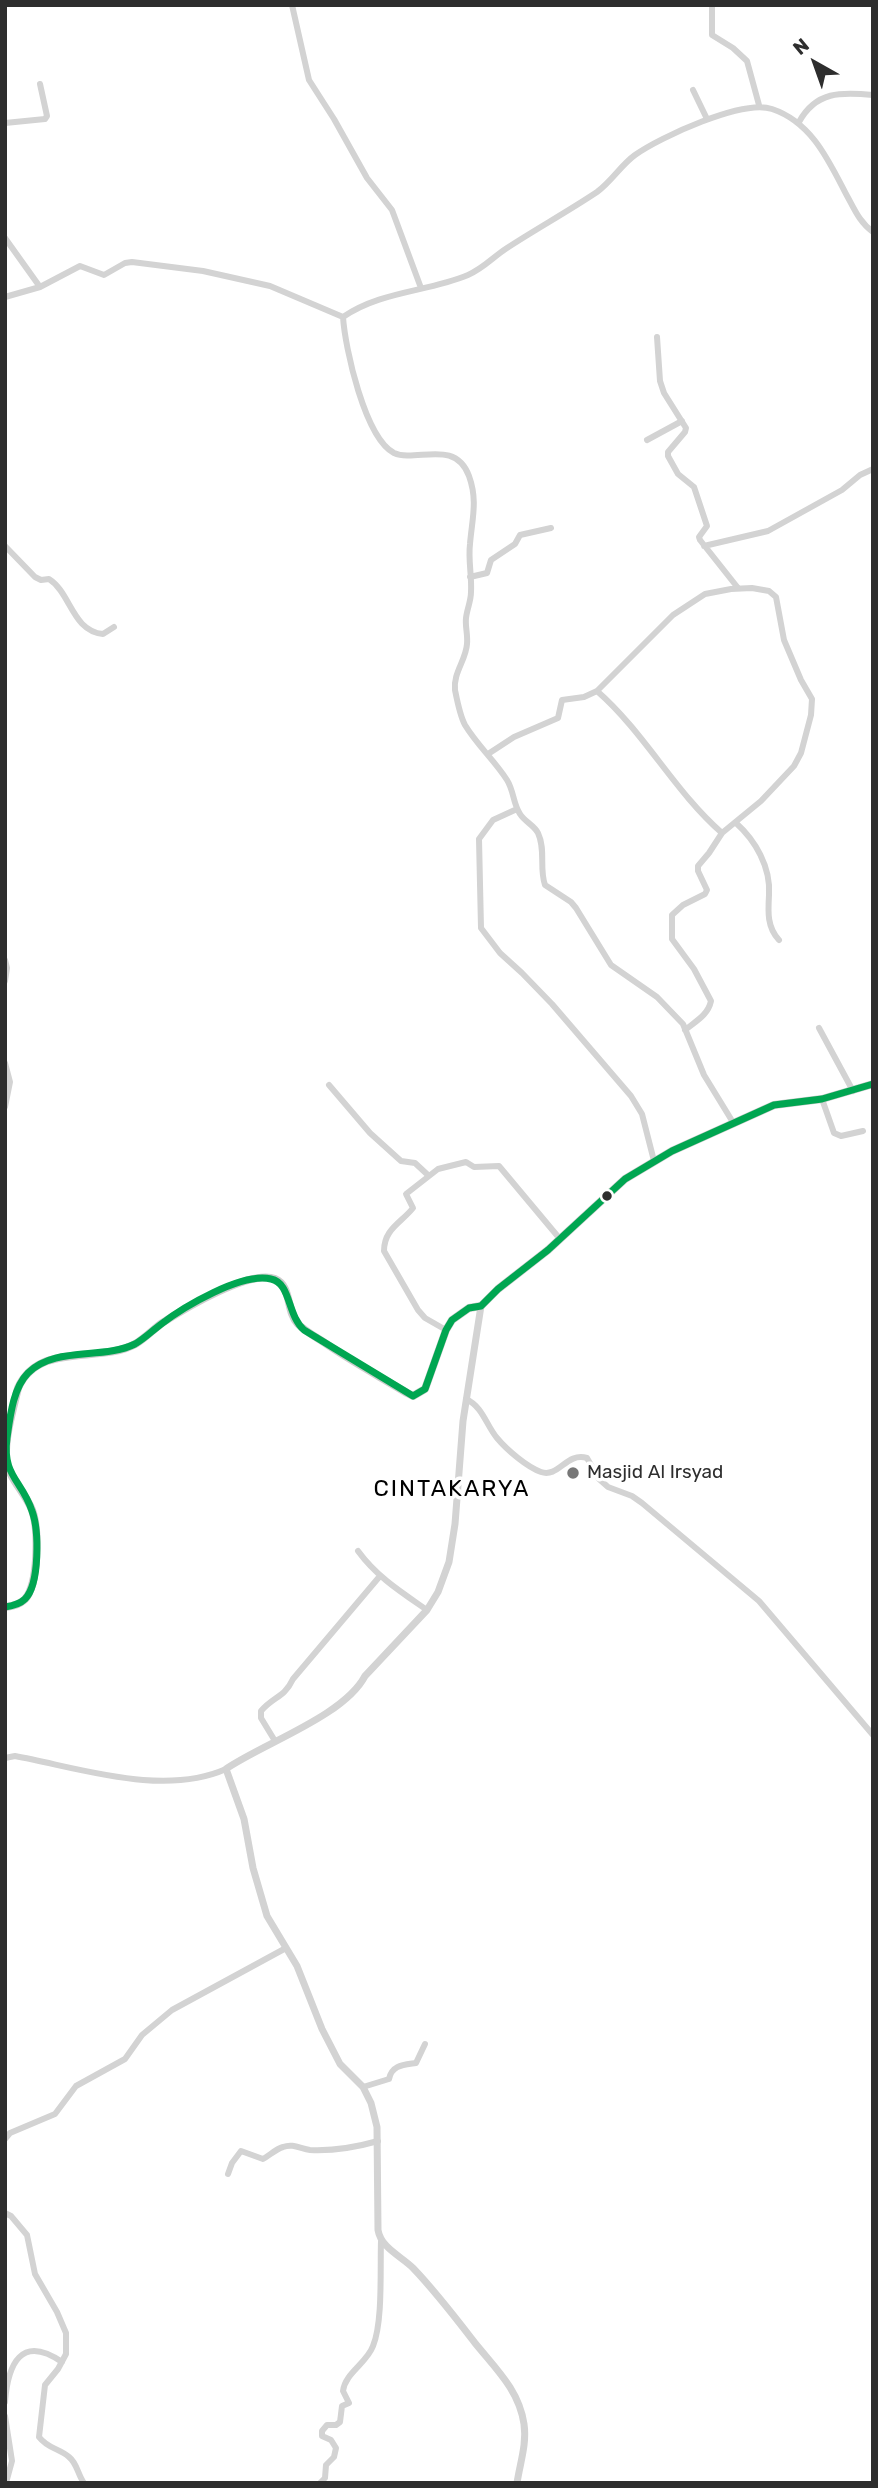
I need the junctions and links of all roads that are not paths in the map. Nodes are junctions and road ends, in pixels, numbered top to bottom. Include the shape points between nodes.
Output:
1 (292, 5) edge
2 (712, 5) edge
3 (40, 84) dead end
4 (693, 90) dead end
5 (873, 95) edge
6 (759, 105) junction
7 (708, 120) junction
8 (799, 122) junction
9 (5, 123) edge
10 (873, 232) edge
11 (5, 238) edge
12 (40, 287) junction
13 (421, 288) junction
14 (5, 298) edge
15 (343, 317) junction
16 (657, 337) dead end
17 (682, 421) junction
18 (647, 440) dead end
19 (873, 469) edge
20 (551, 528) dead end
21 (5, 546) edge
22 (704, 546) junction
23 (470, 577) junction
24 (738, 589) junction
25 (114, 627) dead end
26 (597, 691) junction
27 (488, 754) junction
28 (517, 809) junction
29 (736, 822) junction
30 (722, 833) junction
31 (779, 940) dead end
32 (5, 960) edge
33 (5, 981) edge
34 (819, 1028) dead end
35 (685, 1030) junction
36 (5, 1063) edge
37 (873, 1084) edge
38 (328, 1085) dead end
39 (853, 1091) junction
40 (822, 1098) junction
41 (5, 1107) edge
42 (734, 1124) junction
43 (863, 1131) dead end
44 (654, 1161) junction
45 (429, 1176) junction
46 (560, 1239) junction
47 (481, 1306) junction
48 (446, 1330) junction
49 (466, 1399) junction
50 (358, 1551) dead end
51 (380, 1577) junction
52 (5, 1607) edge
53 (427, 1610) junction
54 (873, 1735) edge
55 (275, 1741) junction
56 (5, 1758) edge
57 (226, 1769) junction
58 (286, 1948) junction
59 (425, 2045) dead end
60 (363, 2087) junction
61 (5, 2139) edge
62 (378, 2141) junction
63 (228, 2174) dead end
64 (5, 2213) edge
65 (381, 2241) junction
66 (62, 2362) junction
67 (5, 2402) edge
68 (5, 2416) edge
69 (6, 2483) edge
70 (84, 2483) edge
71 (320, 2483) edge
72 (517, 2483) edge

1 - 13 street via 309,80 367,178 396,216
2 - 6 street via 712,35 747,61
3 - 9 street via 45,119
4 - 7 street
5 - 8 street via 831,94 805,112
6 - 7 street
6 - 8 street
7 - 13 street via 633,157 604,186 505,249 485,267
8 - 10 street via 828,158 858,217
11 - 12 street
12 - 14 street
12 - 15 street via 80,266 104,275 132,262 182,267 281,289
13 - 15 street via 374,301
15 - 23 street via 348,358 381,442 403,456 448,456 467,472 475,500
16 - 17 street via 660,381
17 - 18 street
17 - 22 street via 685,432 668,456 678,474 694,487 708,523 699,537
19 - 22 street via 768,531
20 - 23 street via 520,535 512,547 491,560 487,573
21 - 25 street via 38,579 55,583 89,629 103,634
22 - 24 street
23 - 27 street via 467,646 455,689 465,724
24 - 26 street via 710,591 689,603
24 - 29 street via 769,591 776,597 781,633 813,706 794,766
26 - 27 street via 584,698 562,700 558,719 514,737
26 - 30 street via 615,707 699,814
27 - 28 street via 508,782
28 - 35 street via 539,835 545,885 576,908 611,965 656,997
28 - 44 street via 493,820 479,839 481,928 631,1096 642,1114
29 - 30 street
29 - 31 street via 763,858 769,924
30 - 35 street via 698,866 707,892 677,909 671,920 672,939 710,1001 704,1016
32 - 33 street
34 - 39 street
35 - 42 street via 704,1075
36 - 41 street via 9,1082
37 - 39 main road
38 - 45 street via 388,1150 403,1162 416,1163
39 - 40 main road
40 - 42 main road via 774,1105
40 - 43 street via 834,1133
42 - 44 main road
44 - 46 main road via 611,1191
45 - 46 street via 466,1162 474,1167 499,1166
45 - 48 street via 406,1194 412,1210 391,1227 384,1251 418,1310
46 - 47 main road
47 - 48 main road via 459,1314
47 - 49 street
48 - 52 main road via 425,1389 413,1396 300,1326 291,1314 282,1283 259,1278 205,1297 128,1347 36,1365 18,1388 6,1456 35,1520 34,1572 28,1596
49 - 53 street via 452,1546 442,1583
49 - 54 street via 505,1445 542,1473 555,1471 570,1459 586,1458 608,1487 632,1496 695,1545 759,1601
50 - 51 street
51 - 53 street
51 - 55 street via 293,1679 289,1690 261,1711
53 - 55 street via 339,1703
55 - 57 street
56 - 57 street via 157,1780 205,1778
57 - 58 street via 244,1819 263,1906
58 - 60 street via 330,2046
58 - 61 street via 172,2010 142,2035 125,2059 71,2090 55,2114
59 - 60 street via 416,2063 396,2066 389,2080
60 - 62 street
62 - 63 street via 319,2150 282,2147 263,2159 241,2151
62 - 65 street
64 - 66 street via 27,2235 35,2274 64,2325 67,2350
65 - 71 street via 378,2332 371,2353 345,2383 343,2391 349,2403 342,2406 340,2422 322,2431 336,2448
65 - 72 street via 442,2299 508,2381 524,2425
66 - 67 street via 46,2352 20,2354 8,2379
66 - 70 street via 45,2385 38,2433 51,2449 72,2459
68 - 69 street via 12,2461

